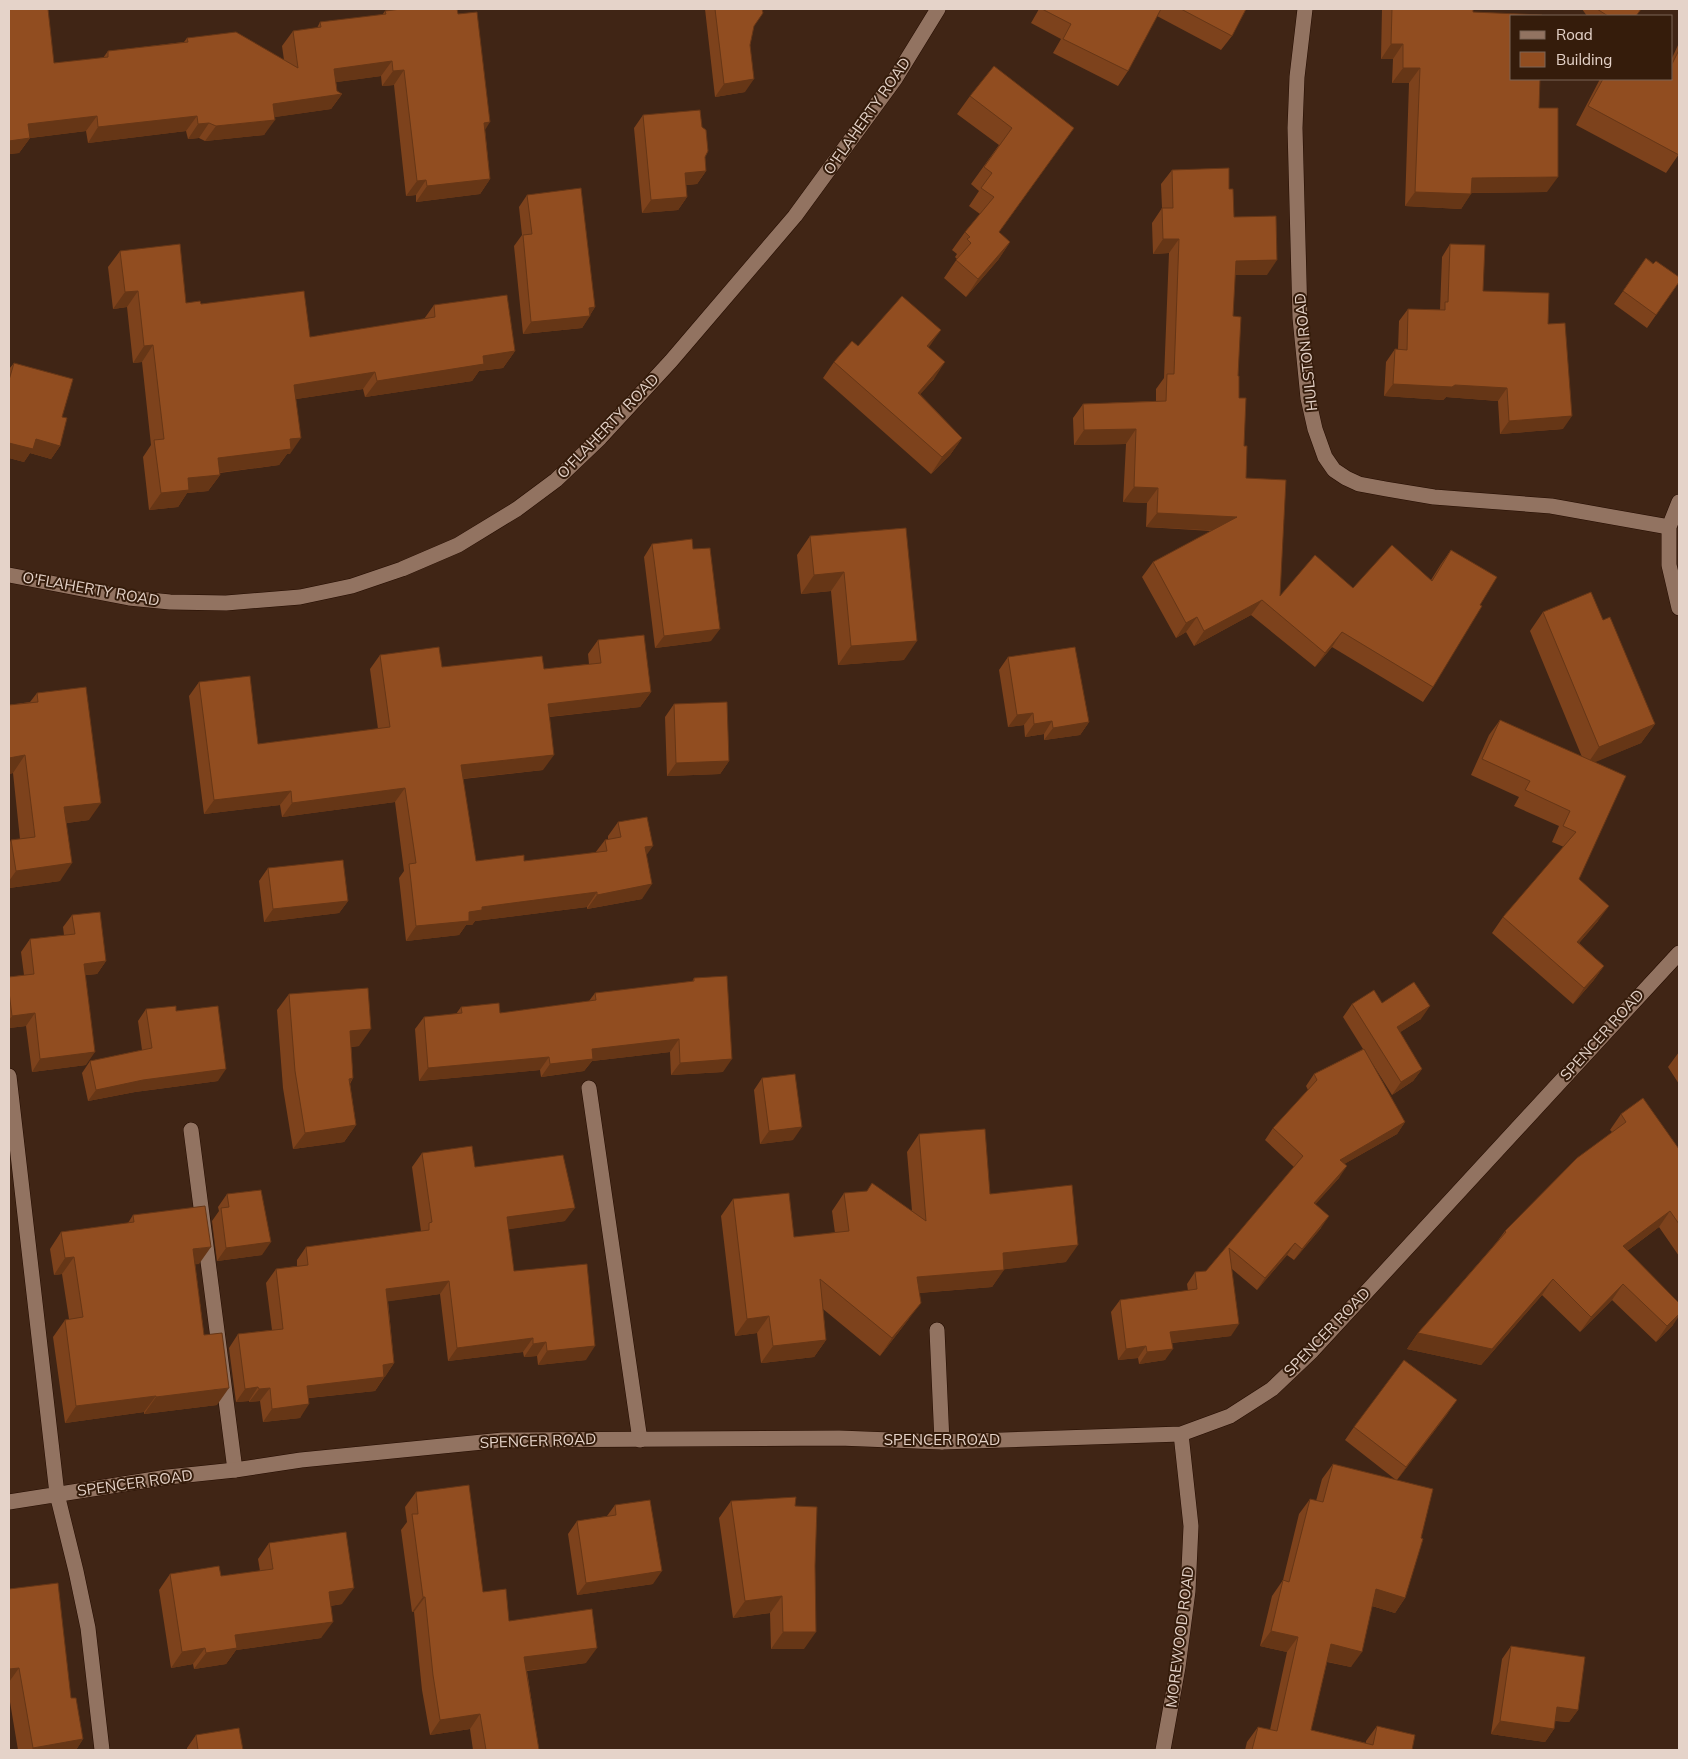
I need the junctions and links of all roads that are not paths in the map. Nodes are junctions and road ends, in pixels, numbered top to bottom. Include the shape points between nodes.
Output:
1 (938, 9) edge
2 (1305, 9) edge
3 (1679, 502) edge
4 (1669, 526) junction
5 (9, 575) edge
6 (1679, 608) edge
7 (1679, 953) edge
8 (9, 1076) edge
9 (589, 1088) dead end
10 (191, 1130) dead end
11 (937, 1330) dead end
12 (1181, 1434) junction
13 (640, 1440) junction
14 (942, 1442) junction
15 (235, 1470) junction
16 (57, 1494) junction
17 (9, 1502) edge
18 (102, 1750) edge
19 (1163, 1750) edge

1 - 5 street, O'FLAHERTY ROAD via 895,80 795,216 671,360 600,438 556,480 475,535 402,569 352,586 300,597 236,603 128,598
2 - 4 street, HULSTON ROAD via 1295,128 1300,318 1308,398 1325,457 1334,470 1359,484 1386,489 1551,506
3 - 4 street
4 - 6 street via 1669,566
7 - 12 street, SPENCER ROAD via 1312,1351 1272,1389 1230,1416
8 - 16 street
9 - 13 street
10 - 15 street
11 - 14 street
12 - 14 street, SPENCER ROAD
12 - 19 street, MOREWOOD ROAD via 1191,1526 1188,1591
13 - 14 street, SPENCER ROAD via 839,1438
13 - 15 street, SPENCER ROAD via 503,1440 301,1460
15 - 16 street, SPENCER ROAD
16 - 17 street, SPENCER ROAD
16 - 18 street via 88,1628

